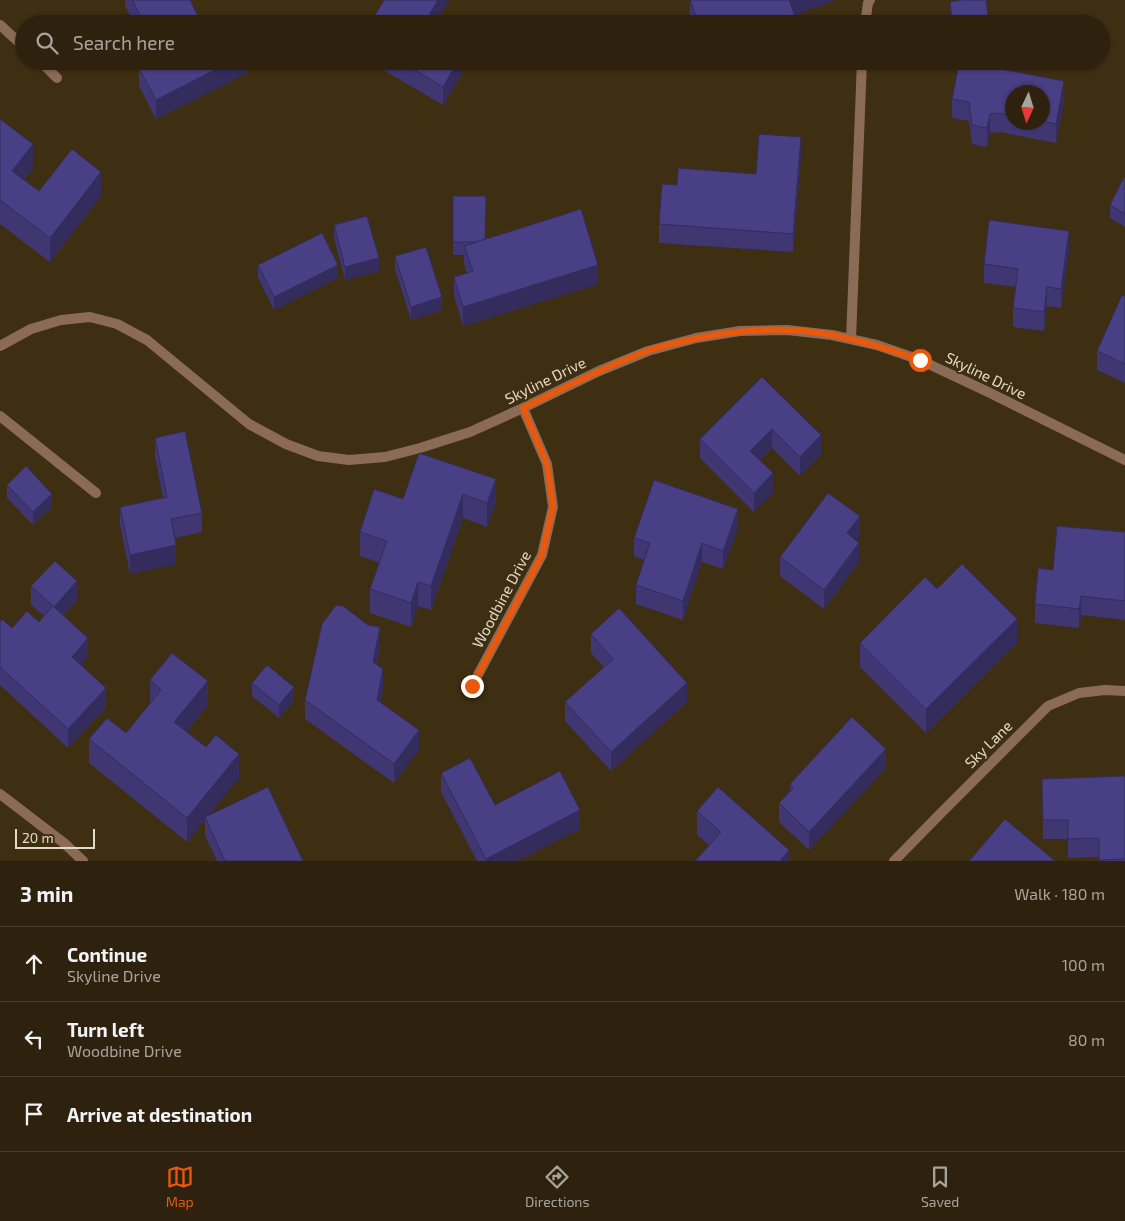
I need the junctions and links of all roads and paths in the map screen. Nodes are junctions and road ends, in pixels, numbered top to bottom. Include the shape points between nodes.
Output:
1 (870, 0) edge
2 (866, 15) edge
3 (0, 25) edge
4 (15, 39) edge
5 (50, 70) edge
6 (862, 70) edge
7 (58, 78) dead end
8 (851, 339) junction
9 (0, 346) edge
10 (523, 408) junction
11 (0, 416) edge
12 (1125, 460) edge
13 (96, 493) dead end
14 (472, 686) dead end
15 (1125, 691) edge
16 (0, 794) edge
17 (83, 861) edge
18 (894, 861) edge

1 - 2 street
3 - 4 street
5 - 7 street
6 - 8 street
8 - 10 street, Skyline Drive via 787,330 740,331 696,338 648,351
8 - 12 street, Skyline Drive via 920,360
9 - 10 street, Skyline Drive via 31,328 61,320 90,317 117,324 146,340 249,424 286,444 318,456 349,460 385,457 420,448 470,432
10 - 14 street, Woodbine Drive via 547,464 553,506 542,555
11 - 13 street
15 - 18 street, Sky Lane via 1079,693 1048,706
16 - 17 street

